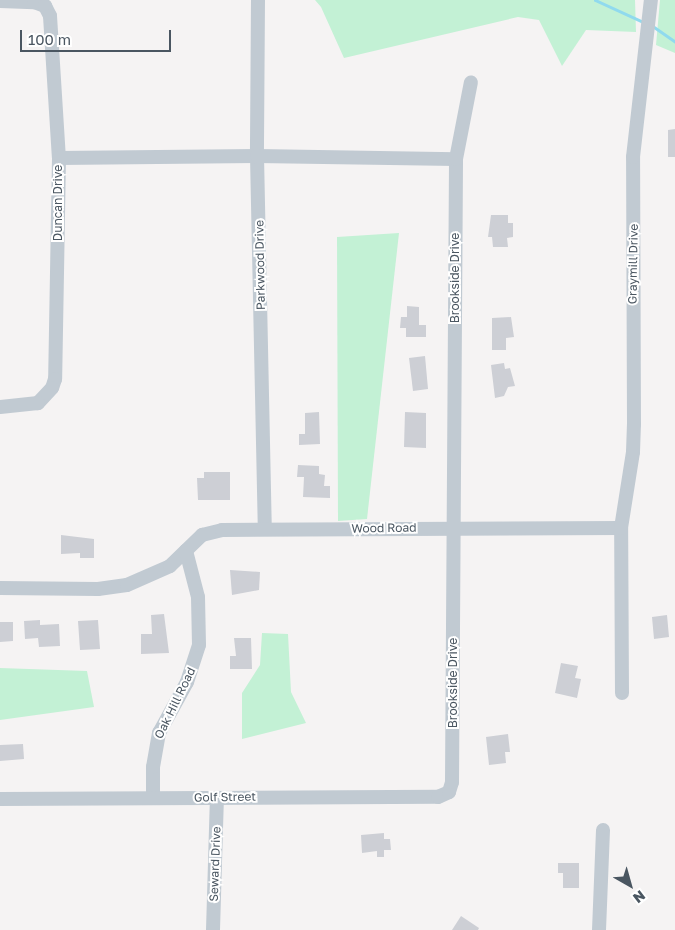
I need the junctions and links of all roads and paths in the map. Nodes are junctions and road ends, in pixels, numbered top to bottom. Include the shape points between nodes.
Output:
1 (258, 0) edge
2 (0, 2) edge
3 (650, 6) edge
4 (471, 82) dead end
5 (257, 156) junction
6 (59, 158) junction
7 (456, 159) junction
8 (0, 407) edge
9 (453, 527) junction
10 (621, 528) junction
11 (266, 529) junction
12 (186, 551) junction
13 (0, 588) edge
14 (622, 693) dead end
15 (449, 792) joint
16 (153, 798) junction
17 (217, 798) junction
18 (0, 799) edge
19 (603, 830) dead end
20 (212, 930) edge
21 (599, 930) edge

1 - 5 street, Parkwood Drive
2 - 6 street, Duncan Drive via 34,2 45,6 50,16
3 - 10 street, Graymill Drive via 634,157 633,452
4 - 7 street, Brookside Drive
5 - 6 street
5 - 7 street
5 - 11 street, Parkwood Drive
6 - 8 street, Duncan Drive via 55,379 52,388 38,403
7 - 9 street, Brookside Drive
9 - 10 street, Wood Road
9 - 11 street, Wood Road
9 - 15 street, Brookside Drive via 452,782
10 - 14 street
11 - 12 street, Wood Road via 212,531 202,535
12 - 13 street, Wood Road via 170,566 140,581 112,588
12 - 16 street, Oak Hill Road via 198,597 199,645 188,682 158,733 152,767
15 - 17 street, Golf Street via 438,797
16 - 17 street, Golf Street
16 - 18 street, Golf Street
17 - 20 street, Seward Drive
19 - 21 street

